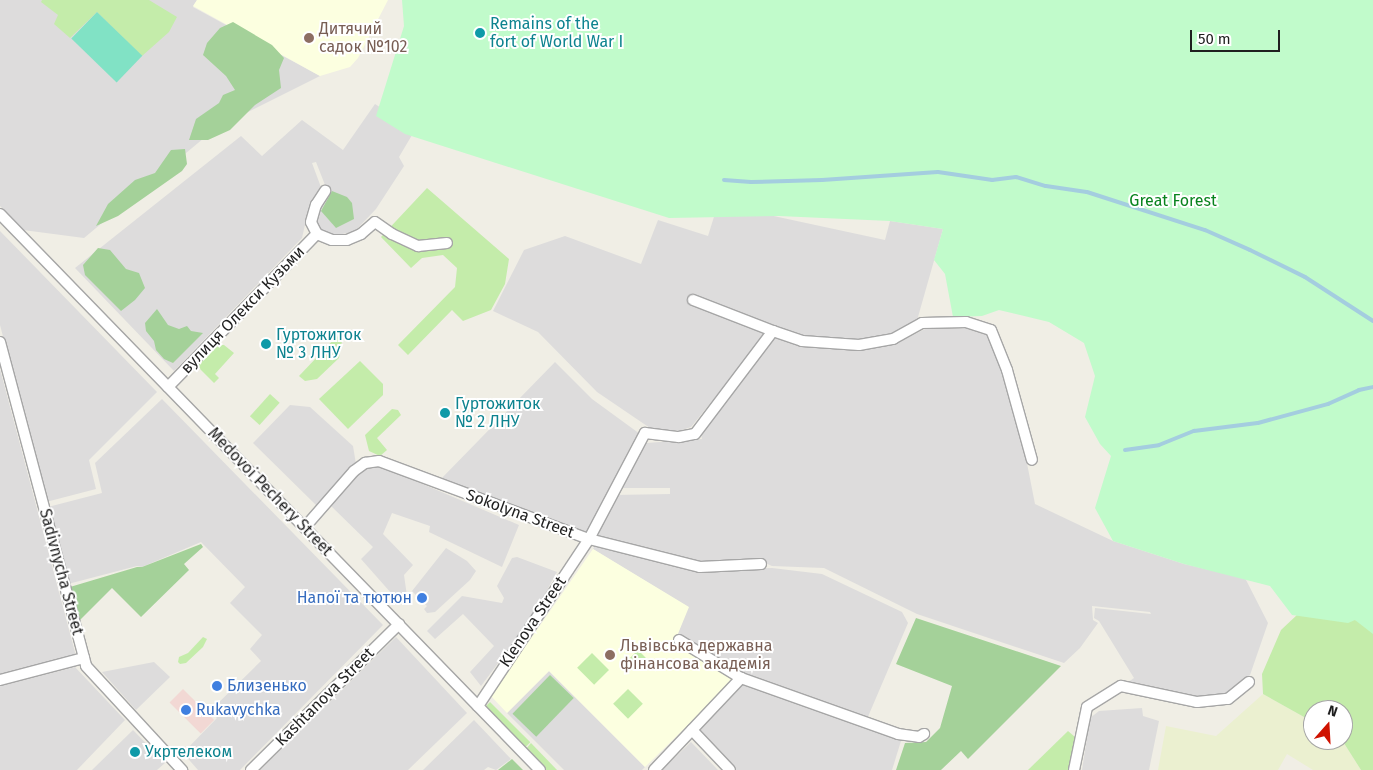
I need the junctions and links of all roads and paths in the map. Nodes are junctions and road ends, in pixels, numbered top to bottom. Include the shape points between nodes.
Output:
1 (325, 191) dead end
2 (0, 214) edge
3 (317, 234) junction
4 (447, 244) dead end
5 (693, 300) dead end
6 (773, 331) junction
7 (0, 342) edge
8 (168, 386) junction
9 (1032, 460) dead end
10 (305, 528) junction
11 (589, 539) junction
12 (761, 564) dead end
13 (399, 624) junction
14 (679, 640) dead end
15 (84, 658) junction
16 (741, 678) junction
17 (0, 680) edge
18 (1249, 682) dead end
19 (478, 706) junction
20 (692, 730) junction
21 (924, 734) dead end
22 (182, 770) edge
23 (251, 770) edge
24 (540, 770) edge
25 (654, 770) edge
26 (730, 770) edge
27 (1074, 770) edge

1 - 3 street, вулиця Олекси Кузьми via 311,222
2 - 8 street, Medovoi Pechery Street
3 - 4 street, вулиця Олекси Кузьми via 332,240 347,240 361,234 375,222 418,246
3 - 8 street, вулиця Олекси Кузьми
5 - 6 street
6 - 9 street via 802,341 859,345 893,339 922,323 966,322 991,330 1007,370
6 - 11 street, Sokolyna Street via 695,434 679,437 645,433
7 - 15 street, Sadivnycha Street
8 - 10 street, Medovoi Pechery Street
10 - 11 street, Sokolyna Street via 354,471 365,463 379,461
10 - 13 street, Medovoi Pechery Street
11 - 12 street via 700,567
11 - 19 street, Klenova Street
13 - 19 street, Medovoi Pechery Street
13 - 23 street, Kashtanova Street
14 - 16 street
15 - 17 street
15 - 22 street, Sadivnycha Street via 86,666
16 - 20 street
16 - 21 street via 898,734 919,737
18 - 27 street via 1228,699 1196,702 1122,686 1087,706
19 - 24 street, Medovoi Pechery Street
20 - 25 street
20 - 26 street

